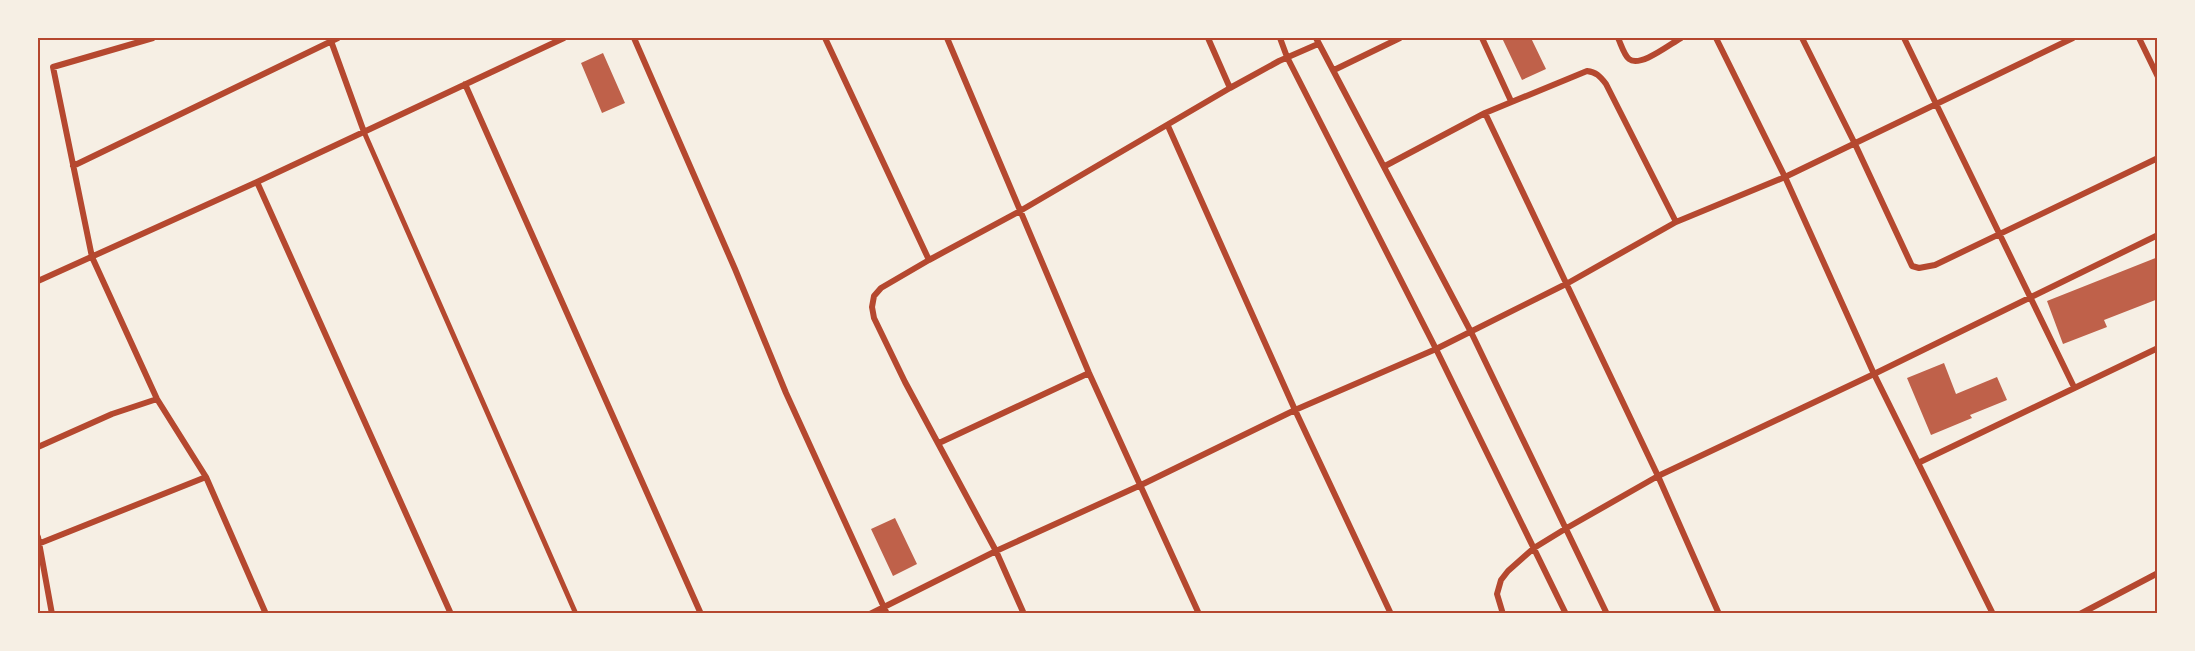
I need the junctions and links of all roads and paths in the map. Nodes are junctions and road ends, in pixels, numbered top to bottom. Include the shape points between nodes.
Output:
1 (153, 38) edge
2 (564, 38) edge
3 (633, 38) edge
4 (825, 38) edge
5 (949, 38) edge
6 (1208, 38) edge
7 (1280, 38) edge
8 (1400, 38) edge
9 (1482, 38) edge
10 (1618, 38) edge
11 (1681, 38) edge
12 (1716, 38) edge
13 (1802, 38) edge
14 (1904, 38) edge
15 (2073, 38) edge
16 (2139, 38) edge
17 (334, 39) edge
18 (1317, 41) edge
19 (1287, 57) junction
20 (1334, 70) junction
21 (2157, 77) edge
22 (465, 84) junction
23 (1230, 88) junction
24 (1511, 101) junction
25 (1936, 104) junction
26 (1485, 113) junction
27 (1168, 126) junction
28 (364, 132) junction
29 (1855, 144) junction
30 (2157, 158) edge
31 (73, 166) junction
32 (1384, 166) junction
33 (1785, 177) junction
34 (257, 182) junction
35 (1020, 212) junction
36 (1676, 222) junction
37 (2000, 235) junction
38 (2157, 236) edge
39 (92, 257) junction
40 (929, 260) junction
41 (38, 281) edge
42 (1568, 283) junction
43 (2030, 297) junction
44 (1471, 332) junction
45 (2157, 348) edge
46 (1436, 349) junction
47 (1089, 373) junction
48 (1874, 374) junction
49 (2074, 387) junction
50 (157, 399) junction
51 (1295, 410) junction
52 (939, 443) junction
53 (38, 447) edge
54 (1918, 463) junction
55 (1658, 476) junction
56 (206, 477) junction
57 (1141, 485) junction
58 (1565, 529) junction
59 (38, 542) edge
60 (1534, 548) junction
61 (996, 551) junction
62 (2157, 573) edge
63 (885, 610) edge
64 (52, 614) edge
65 (266, 614) edge
66 (451, 614) edge
67 (576, 614) edge
68 (701, 614) edge
69 (870, 614) edge
70 (1024, 614) edge
71 (1199, 614) edge
72 (1391, 614) edge
73 (1503, 614) edge
74 (1566, 614) edge
75 (1607, 614) edge
76 (1719, 614) edge
77 (1993, 614) edge
78 (2080, 614) edge

1 - 31 street via 53,67
2 - 22 street
3 - 63 street via 786,393
4 - 40 street
5 - 35 street
6 - 23 street
7 - 19 street
8 - 20 street
9 - 24 street
10 - 11 street via 1627,58 1641,62
12 - 33 street
13 - 29 street
14 - 25 street
15 - 25 street
16 - 21 street
17 - 28 street
17 - 31 street
18 - 19 street
18 - 20 street
19 - 23 street
19 - 46 street
20 - 32 street
22 - 28 street
22 - 68 street
23 - 27 street
24 - 26 street
24 - 36 street via 1587,71 1601,77
25 - 29 street
25 - 37 street
26 - 32 street
26 - 42 street
27 - 35 street
27 - 51 street
28 - 34 street
28 - 67 street
29 - 33 street
29 - 37 street via 1912,266 1935,265
30 - 37 street
31 - 39 street
32 - 44 street
33 - 36 street
33 - 48 street
34 - 39 street
34 - 66 street
35 - 40 street
35 - 47 street
36 - 42 street
37 - 43 street
38 - 43 street
39 - 41 street
39 - 50 street
40 - 52 street via 881,288 872,307 905,382
42 - 44 street
42 - 55 street
43 - 48 street
43 - 49 street
44 - 46 street
44 - 58 street
45 - 49 street
46 - 51 street
46 - 60 street
47 - 52 street
47 - 57 street
48 - 54 street
48 - 55 street
49 - 54 street
50 - 53 street
50 - 56 street
51 - 57 street
51 - 72 street
52 - 61 street
54 - 77 street
55 - 58 street
55 - 76 street
56 - 59 street
56 - 65 street
57 - 61 street
57 - 71 street
58 - 60 street
58 - 75 street
59 - 64 street
60 - 73 street via 1501,580 1497,594
60 - 74 street
61 - 63 street
61 - 70 street
62 - 78 street
63 - 69 street

